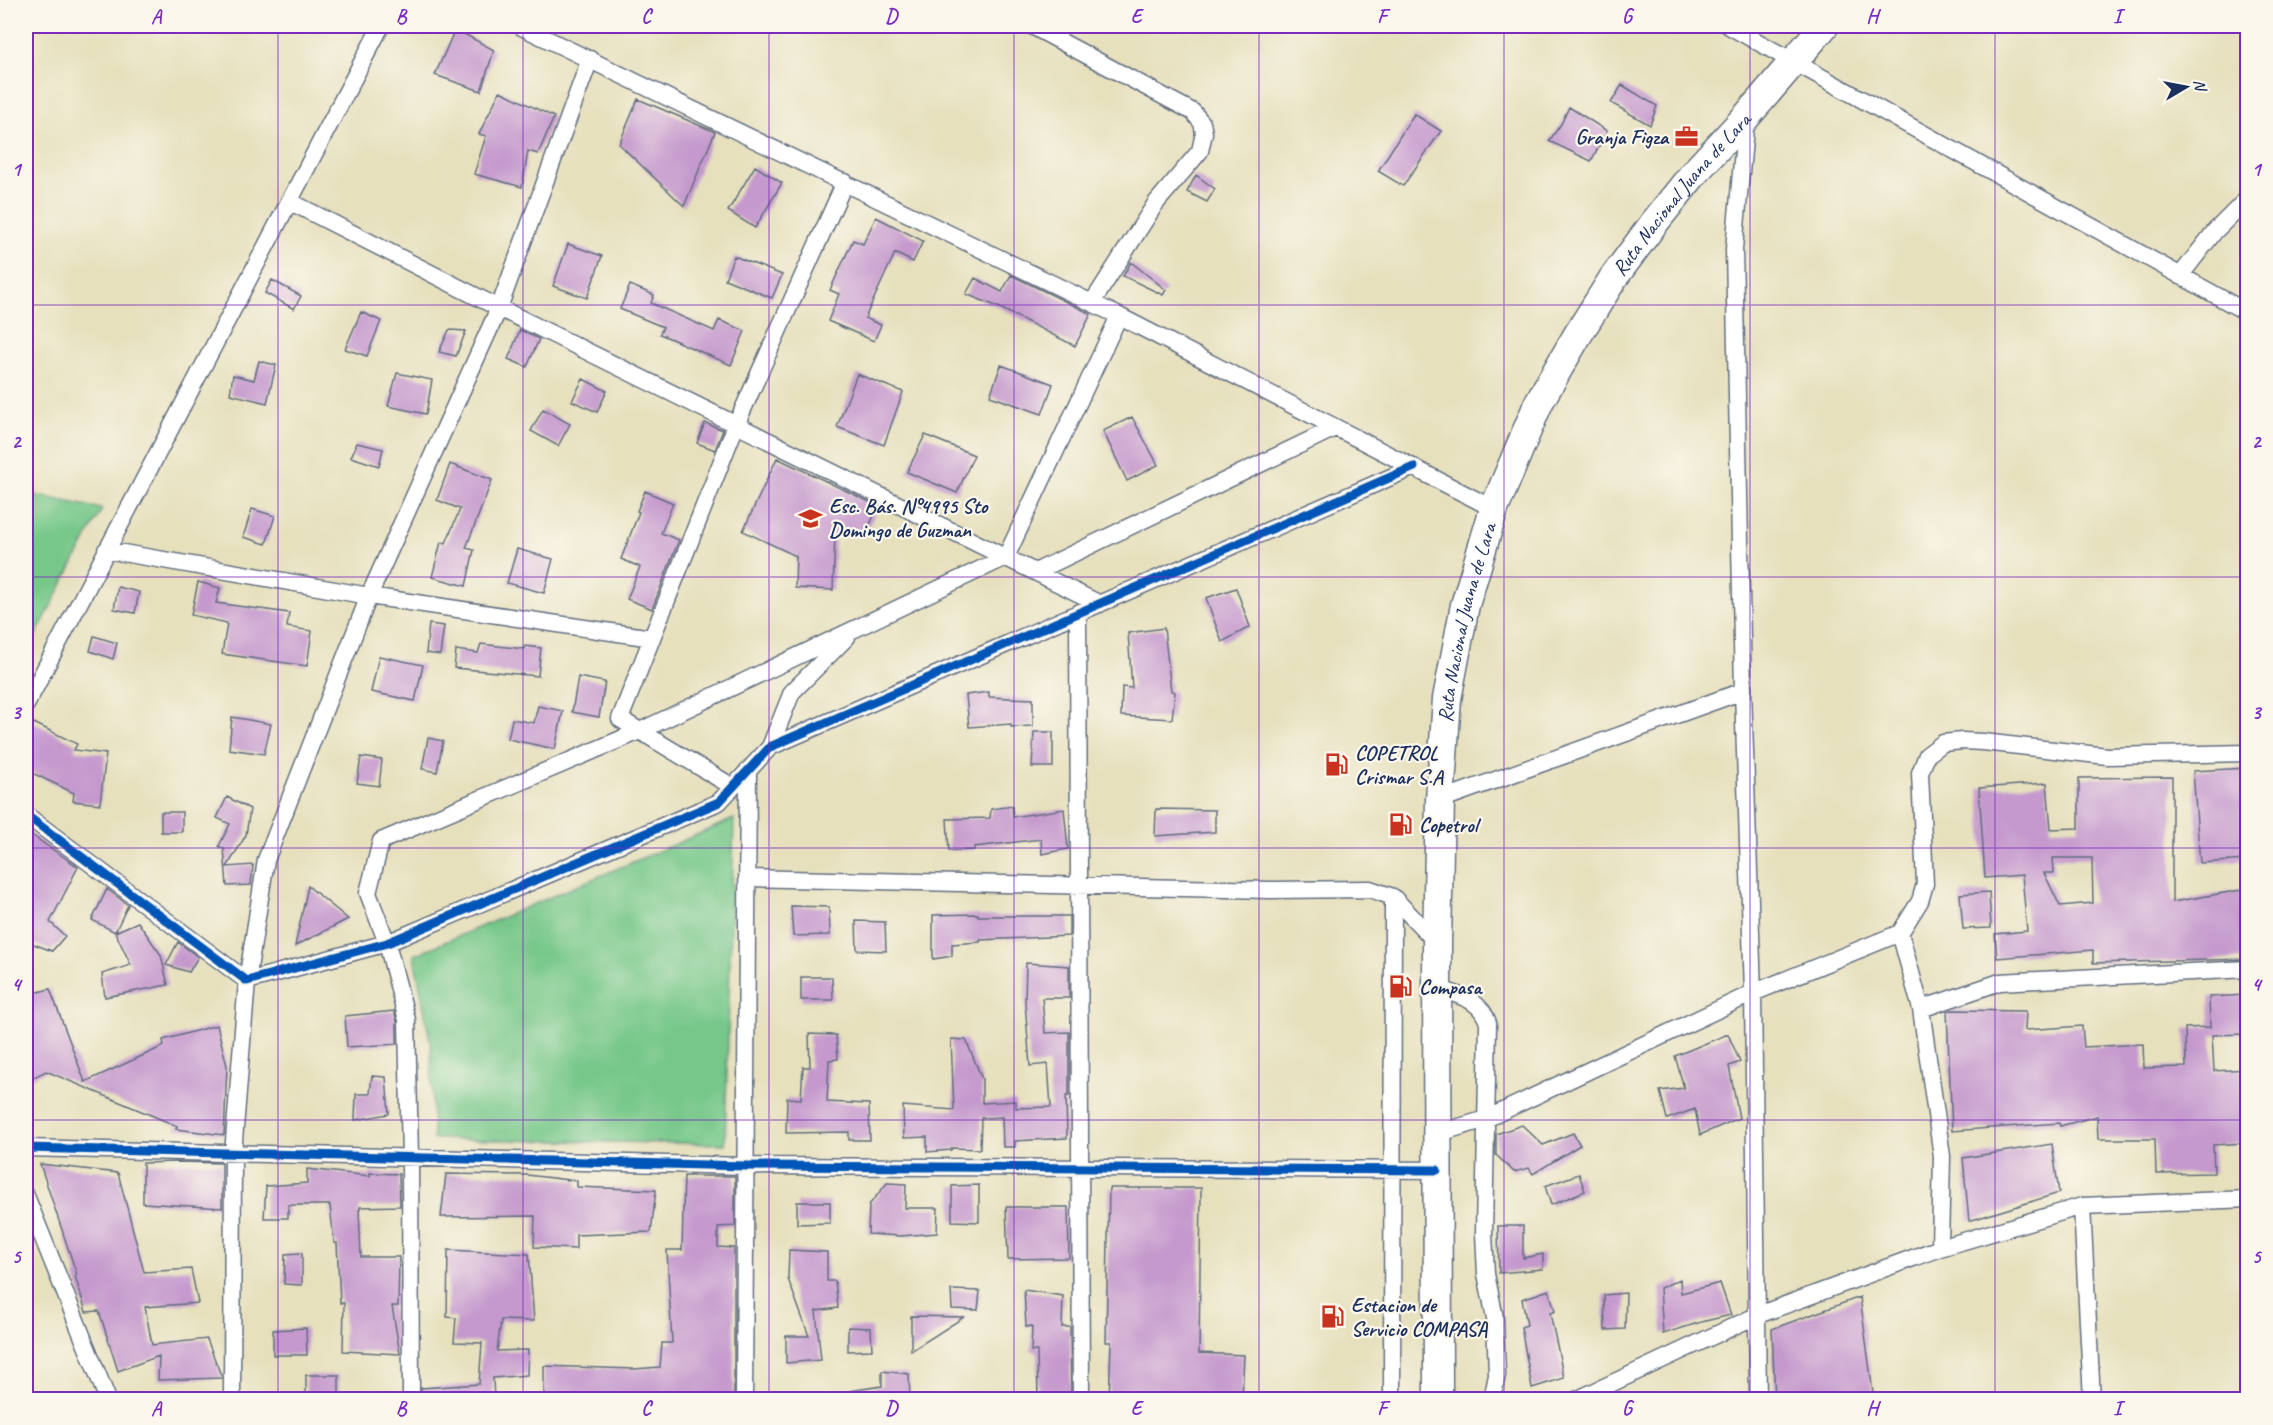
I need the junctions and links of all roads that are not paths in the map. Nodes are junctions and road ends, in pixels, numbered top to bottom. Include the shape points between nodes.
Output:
1 (381, 26) edge
2 (520, 26) edge
3 (1032, 26) edge
4 (1729, 26) edge
5 (1824, 26) edge
6 (590, 59) junction
7 (1791, 62) junction
8 (1746, 117) junction
9 (845, 182) junction
10 (2247, 198) edge
11 (289, 201) junction
12 (2180, 276) junction
13 (1092, 303) junction
14 (499, 308) junction
15 (2247, 313) edge
16 (1119, 316) junction
17 (736, 424) junction
18 (1335, 428) junction
19 (1414, 468) junction
20 (1494, 509) junction
21 (106, 550) junction
22 (1006, 557) junction
23 (1035, 572) junction
24 (369, 596) junction
25 (1100, 603) junction
26 (1078, 613) junction
27 (856, 628) junction
28 (652, 638) junction
29 (1743, 691) junction
30 (26, 705) edge
31 (640, 731) junction
32 (770, 747) junction
33 (2247, 753) edge
34 (748, 770) junction
35 (733, 787) junction
36 (1440, 800) junction
37 (26, 815) edge
38 (747, 878) junction
39 (1079, 886) junction
40 (1393, 897) junction
41 (1900, 933) junction
42 (387, 943) junction
43 (1437, 943) junction
44 (2247, 969) edge
45 (247, 981) junction
46 (1438, 988) junction
47 (1753, 993) junction
48 (1921, 1009) junction
49 (1486, 1119) junction
50 (1437, 1134) junction
51 (26, 1148) edge
52 (233, 1153) junction
53 (411, 1157) junction
54 (746, 1166) junction
55 (1080, 1167) junction
56 (1392, 1169) junction
57 (1437, 1170) junction
58 (26, 1196) edge
59 (2247, 1199) edge
60 (2082, 1206) junction
61 (1940, 1248) junction
62 (1758, 1315) junction
63 (108, 1400) edge
64 (232, 1400) edge
65 (411, 1400) edge
66 (744, 1400) edge
67 (1081, 1400) edge
68 (1392, 1400) edge
69 (1438, 1400) edge
70 (1492, 1400) edge
71 (1576, 1400) edge
72 (1758, 1400) edge
73 (2092, 1400) edge

1 - 11 street
2 - 6 street
3 - 13 street via 1193,112 1202,123 1200,151 1156,203
4 - 7 street
5 - 7 highway, Ruta Nacional Juana de Lara
6 - 9 street
6 - 14 street
7 - 8 highway, Ruta Nacional Juana de Lara
7 - 12 street
8 - 20 highway, Ruta Nacional Juana de Lara via 1695,172 1614,277 1539,402
8 - 29 street via 1734,249
9 - 13 street
9 - 17 street
10 - 12 street
11 - 14 street
11 - 21 street
12 - 15 street
13 - 16 street
14 - 17 street
14 - 24 street
16 - 18 street
16 - 22 street
17 - 22 street
17 - 28 street
18 - 19 street
18 - 23 street
19 - 20 street
19 - 25 street
20 - 36 highway, Ruta Nacional Juana de Lara via 1465,605 1447,699
21 - 24 street
21 - 30 street
22 - 23 street
22 - 27 street
23 - 25 street
24 - 28 street
24 - 45 street via 266,860
25 - 26 street
26 - 32 street
26 - 39 street
27 - 31 street
27 - 32 street via 792,692
28 - 31 street via 620,719
29 - 36 street
29 - 47 street
31 - 35 street
31 - 42 street via 381,841 368,893
32 - 34 street
33 - 41 street via 2107,756 1983,742 1943,743 1927,755 1920,773 1925,884 1920,901
34 - 35 street
34 - 38 street
35 - 42 street via 719,802
36 - 43 highway, Ruta Nacional Juana de Lara
37 - 45 street
38 - 39 street
38 - 54 street
39 - 40 street via 1370,889
39 - 55 street
40 - 43 street
40 - 56 street
41 - 47 street
41 - 48 street
42 - 45 street
42 - 53 street via 407,1020
43 - 46 highway, Ruta Nacional Juana de Lara
44 - 48 street via 2000,982
45 - 52 street
46 - 49 street via 1476,1002 1485,1013
46 - 50 highway, Ruta Nacional Juana de Lara
47 - 49 street
47 - 62 street
48 - 61 street via 1942,1156
49 - 50 street
49 - 70 street via 1484,1233 1486,1274 1495,1317 1497,1375
50 - 57 highway, Ruta Nacional Juana de Lara
51 - 52 street
52 - 53 street
52 - 64 street
53 - 54 street
53 - 65 street
54 - 55 street
54 - 66 street
55 - 56 street
55 - 67 street
56 - 57 street
56 - 68 street
57 - 69 highway, Ruta Nacional Juana de Lara
58 - 63 street
59 - 60 street
60 - 61 street
60 - 73 street
61 - 62 street
62 - 71 street
62 - 72 street

